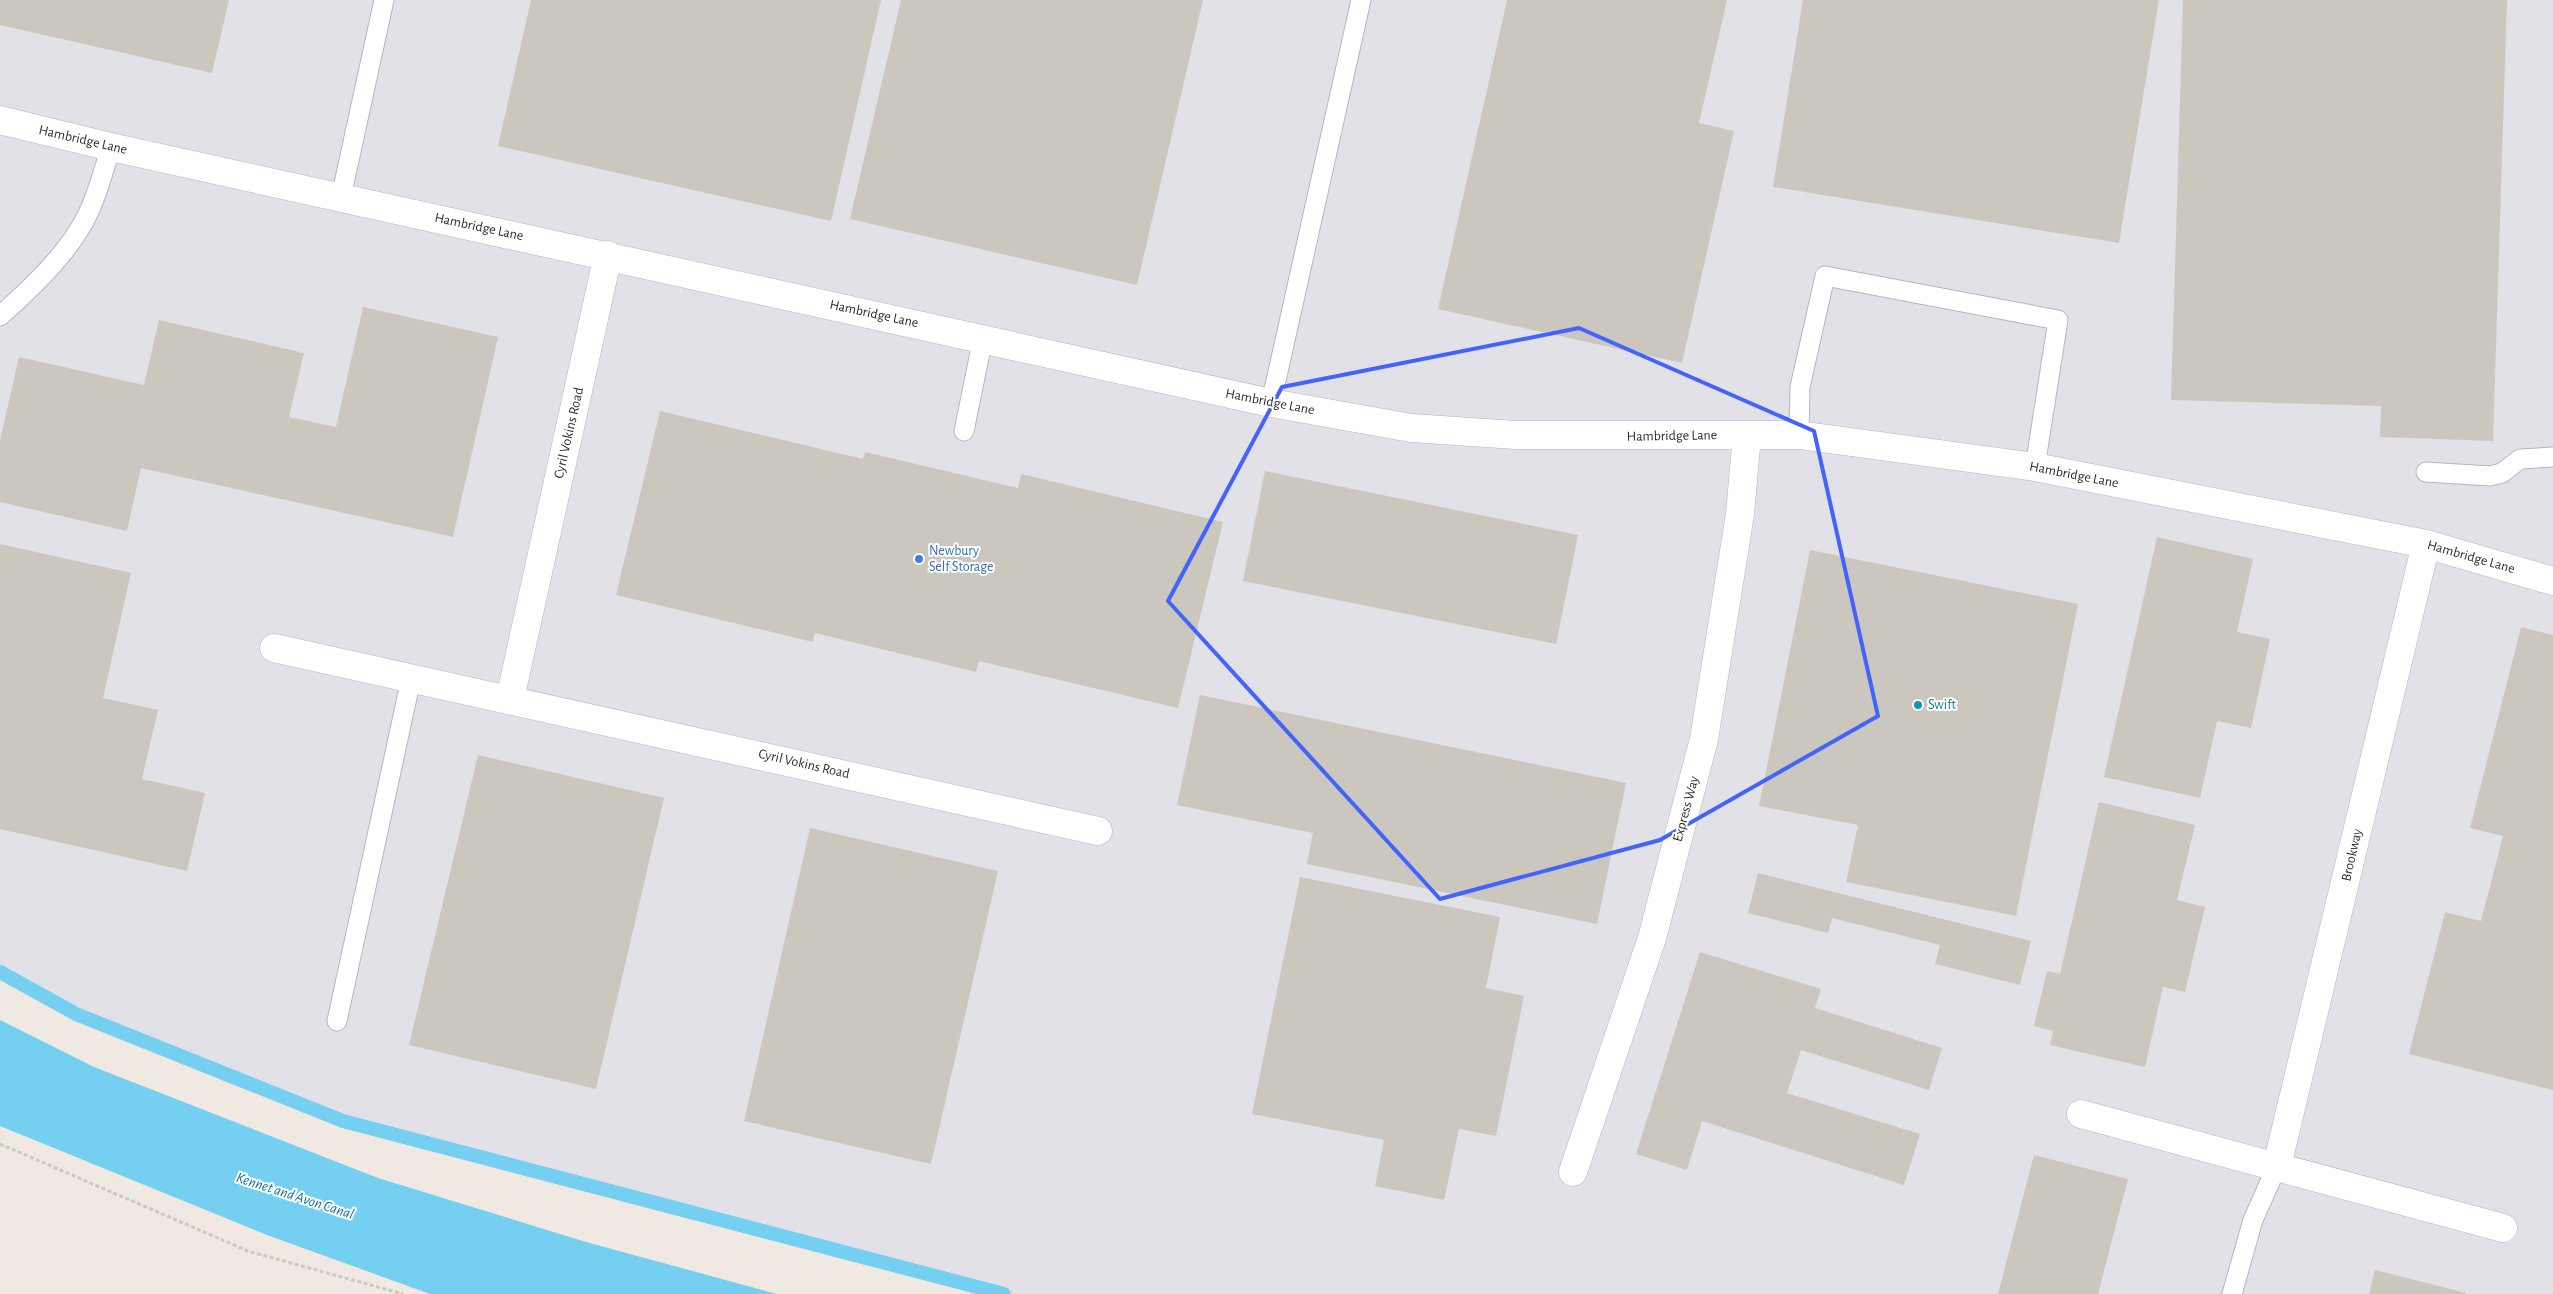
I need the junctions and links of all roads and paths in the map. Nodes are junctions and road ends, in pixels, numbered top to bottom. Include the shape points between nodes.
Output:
1 (384, 0) edge
2 (1361, 0) edge
3 (0, 120) edge
4 (111, 147) junction
5 (341, 197) junction
6 (608, 255) junction
7 (0, 316) edge
8 (983, 338) junction
9 (1271, 403) junction
10 (964, 431) dead end
11 (1747, 434) junction
12 (1799, 435) junction
13 (2553, 457) edge
14 (2035, 467) junction
15 (2426, 472) dead end
16 (2426, 544) junction
17 (2553, 581) edge
18 (274, 648) dead end
19 (411, 679) junction
20 (510, 699) junction
21 (1098, 831) dead end
22 (338, 1020) dead end
23 (2081, 1114) dead end
24 (0, 1144) edge
25 (2277, 1166) junction
26 (1573, 1172) dead end
27 (2503, 1228) dead end
28 (403, 1294) edge
29 (2232, 1294) edge

1 - 5 lane
2 - 9 lane
3 - 4 street, Hambridge Lane
4 - 5 street, Hambridge Lane
4 - 7 lane via 96,194 79,231 32,288
5 - 6 street, Hambridge Lane
6 - 8 street, Hambridge Lane
6 - 20 street, Cyril Vokins Road
8 - 9 street, Hambridge Lane
8 - 10 lane
9 - 11 street, Hambridge Lane via 1411,428 1516,435
11 - 12 street, Hambridge Lane
11 - 26 street, Express Way via 1740,514 1704,739 1652,938
12 - 14 street, Hambridge Lane
12 - 14 lane via 1800,386 1825,276 2058,320
13 - 15 lane via 2520,459 2502,473 2490,476
14 - 16 street, Hambridge Lane
16 - 17 street, Hambridge Lane
16 - 25 street, Brookway
18 - 19 street, Cyril Vokins Road
19 - 20 street, Cyril Vokins Road
19 - 22 lane
20 - 21 street, Cyril Vokins Road
23 - 25 street
24 - 28 path via 248,1251
25 - 27 street
25 - 29 lane via 2252,1220

